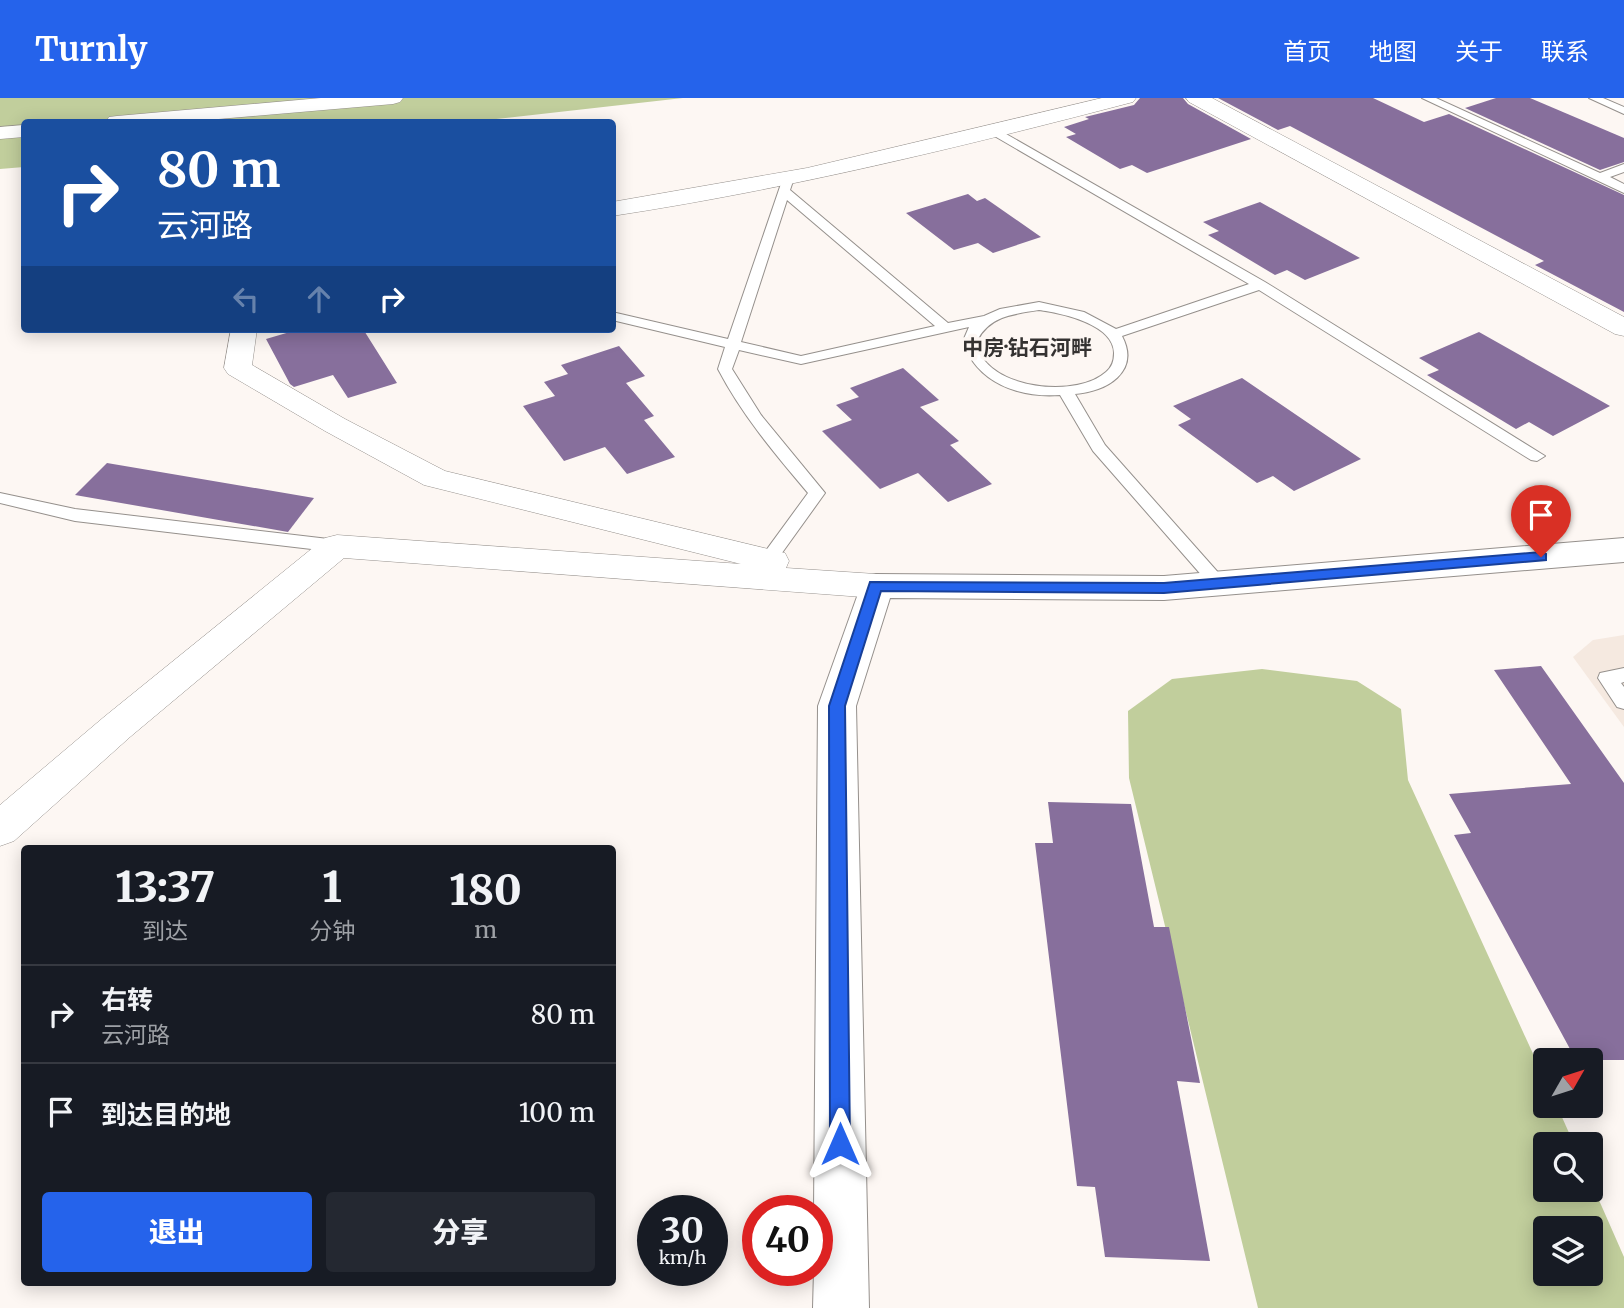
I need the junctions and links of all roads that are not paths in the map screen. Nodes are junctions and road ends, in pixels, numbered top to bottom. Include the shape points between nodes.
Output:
1 (393, 98) edge
2 (1126, 98) edge
3 (1196, 98) edge
4 (1427, 98) edge
5 (1594, 98) edge
6 (1624, 111) edge
7 (152, 119) edge
8 (21, 131) edge
9 (995, 132) junction
10 (0, 133) edge
11 (1624, 168) edge
12 (1600, 177) junction
13 (786, 184) junction
14 (1624, 189) edge
15 (616, 208) edge
16 (1260, 285) junction
17 (616, 317) edge
18 (983, 320) junction
19 (945, 328) junction
20 (1624, 328) edge
21 (243, 333) edge
22 (1113, 335) junction
23 (732, 344) junction
24 (1066, 392) junction
25 (1537, 456) dead end
26 (0, 498) edge
27 (337, 546) junction
28 (1624, 550) edge
29 (768, 560) junction
30 (1217, 582) junction
31 (876, 586) junction
32 (1624, 675) edge
33 (1624, 702) edge
34 (0, 828) edge
35 (841, 1308) edge

1 - 7 street
2 - 9 street
3 - 20 street
4 - 12 lane
5 - 6 lane
8 - 10 street
9 - 13 street
9 - 16 lane
11 - 12 lane
12 - 14 lane
13 - 15 street
13 - 19 lane
13 - 23 lane
16 - 22 lane
16 - 25 lane
17 - 23 lane
18 - 19 lane
18 - 22 lane via 1008,310 1039,306 1082,314
18 - 24 lane via 972,332 969,346 975,361 990,375 1038,391
19 - 23 lane via 801,360
21 - 29 street via 238,368 435,478
22 - 24 lane via 1121,349 1120,364 1109,377 1090,387
23 - 29 lane via 725,369 739,398 817,492
24 - 30 lane via 1099,448
26 - 27 lane via 75,515
27 - 31 street
27 - 34 street
28 - 30 street
29 - 31 street
30 - 31 street via 1164,588
31 - 35 street via 837,706
32 - 33 lane via 1607,678

